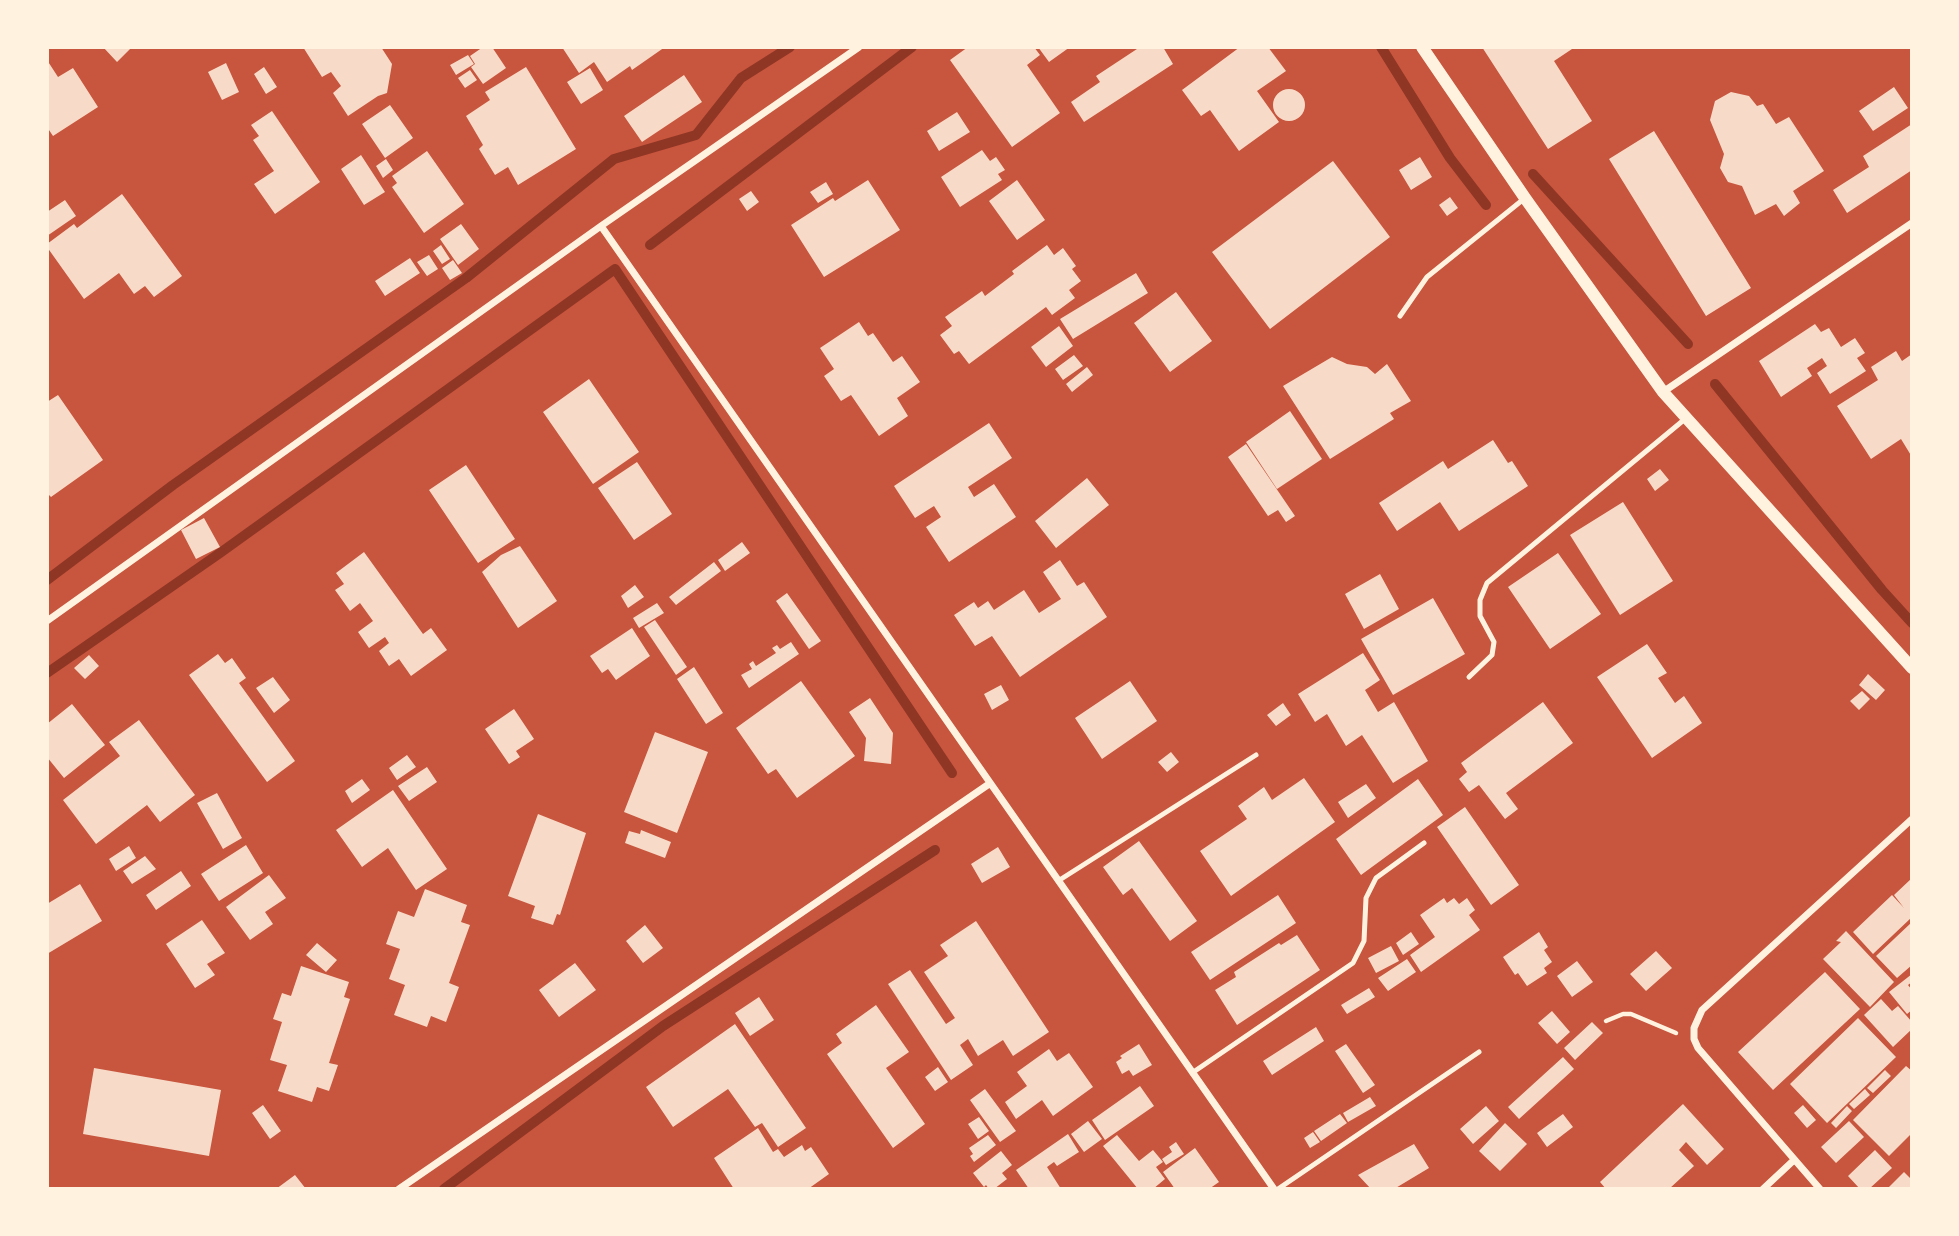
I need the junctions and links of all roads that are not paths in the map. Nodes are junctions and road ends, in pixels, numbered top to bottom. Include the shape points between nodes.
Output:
1 (859, 47) edge
2 (1422, 47) edge
3 (1525, 198) junction
4 (1912, 223) edge
5 (601, 226) junction
6 (1400, 316) dead end
7 (1663, 392) junction
8 (1687, 417) junction
9 (47, 621) edge
10 (1912, 668) edge
11 (1469, 677) dead end
12 (1256, 755) dead end
13 (989, 783) junction
14 (1912, 819) edge
15 (1424, 844) dead end
16 (1058, 881) junction
17 (1479, 1052) dead end
18 (1192, 1073) junction
19 (1794, 1160) junction
20 (399, 1189) edge
21 (1276, 1189) edge
22 (1763, 1189) edge
23 (1820, 1189) edge

1 - 5 street
2 - 3 street
3 - 6 lane via 1427,278
3 - 7 street
4 - 7 street
5 - 9 street
5 - 13 street
7 - 8 street
8 - 10 street
8 - 11 lane via 1488,583 1480,600 1480,616 1494,642 1492,655
12 - 16 lane
13 - 16 street
13 - 20 street
14 - 19 street via 1696,1018 1698,1048
15 - 18 lane via 1376,878 1366,898 1364,940 1353,962
16 - 18 street
17 - 21 lane
18 - 21 street
19 - 22 street
19 - 23 street

